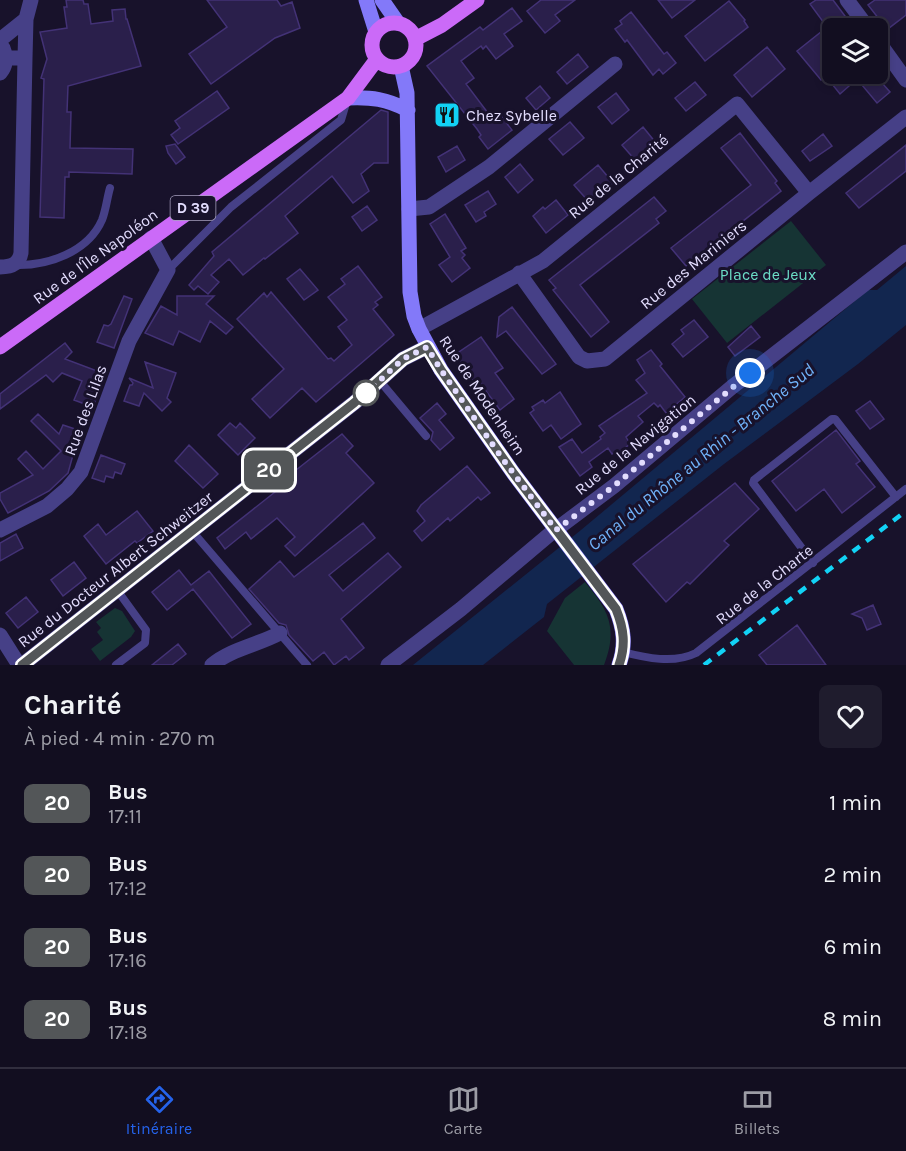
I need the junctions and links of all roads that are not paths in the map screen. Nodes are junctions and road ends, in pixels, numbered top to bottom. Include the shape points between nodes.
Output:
1 (30, 0) edge
2 (366, 0) edge
3 (382, 0) edge
4 (477, 0) edge
5 (847, 0) edge
6 (860, 18) edge
7 (26, 19) junction
8 (398, 23) junction
9 (376, 32) junction
10 (416, 39) junction
11 (2, 47) edge
12 (888, 55) edge
13 (25, 58) junction
14 (378, 59) junction
15 (615, 64) dead end
16 (401, 66) junction
17 (0, 73) edge
18 (906, 80) edge
19 (348, 98) junction
20 (408, 110) junction
21 (906, 117) edge
22 (110, 188) dead end
23 (809, 193) junction
24 (409, 209) junction
25 (151, 238) junction
26 (906, 252) edge
27 (8, 266) edge
28 (168, 270) junction
29 (519, 273) junction
30 (419, 329) junction
31 (0, 347) edge
32 (427, 347) junction
33 (379, 380) junction
34 (426, 436) dead end
35 (906, 489) edge
36 (896, 497) junction
37 (0, 530) edge
38 (192, 531) junction
39 (559, 532) junction
40 (813, 563) junction
41 (117, 590) junction
42 (280, 633) junction
43 (0, 635) edge
44 (621, 659) edge
45 (21, 665) edge
46 (116, 665) edge
47 (212, 665) edge
48 (307, 665) edge
49 (388, 665) edge

1 - 7 street
2 - 9 main road
3 - 8 main road
4 - 10 main road
5 - 6 street
7 - 11 street
7 - 13 street
8 - 9 main road via 386,24
8 - 10 main road via 409,28
9 - 14 main road via 372,48
10 - 16 main road via 415,52
11 - 13 street
11 - 17 street via 4,68
12 - 18 street
13 - 27 street via 21,253 20,260
14 - 16 main road via 388,66
14 - 19 main road, Rue de l'Île Napoléon / D 39
15 - 24 street via 489,167 429,207
16 - 20 main road, Rue de Modenheim
19 - 20 main road via 373,97
19 - 25 main road, Rue de l'Île Napoléon / D 39
19 - 28 lane, Rue des Lilas via 341,120 231,207
20 - 24 main road, Rue de Modenheim
21 - 23 street, Rue des Mariniers
22 - 27 lane via 103,218 84,244 42,263
23 - 29 street, Rue de la Charité via 737,104 543,261
23 - 29 street, Rue des Mariniers via 605,359 587,361 579,357
24 - 30 main road, Rue de Modenheim via 410,292
25 - 28 street
25 - 31 main road, Rue de l'Île Napoléon / D 39
26 - 39 street, Rue de la Navigation via 732,387
28 - 37 street, Rue des Lilas via 129,341 81,472 47,506
29 - 30 street, Rue de la Charité
30 - 32 main road, Rue de Modenheim
32 - 33 street, Rue du Docteur Albert Schweitzer via 403,359
32 - 39 main road, Rue de Modenheim via 501,456
33 - 34 lane
33 - 38 street, Rue du Docteur Albert Schweitzer
35 - 36 lane, Rue de la Charte
36 - 40 lane, Rue de la Charte
36 - 40 lane via 835,419 754,480
38 - 41 street, Rue du Docteur Albert Schweitzer
38 - 42 lane
39 - 44 main road, Rue de Modenheim via 616,609 624,641
39 - 49 street, Rue de la Navigation
40 - 44 lane, Rue de la Charte via 696,653 681,659
41 - 45 street, Rue du Docteur Albert Schweitzer
41 - 46 lane via 146,630 145,643
42 - 47 street via 223,656
42 - 48 lane
43 - 45 street

